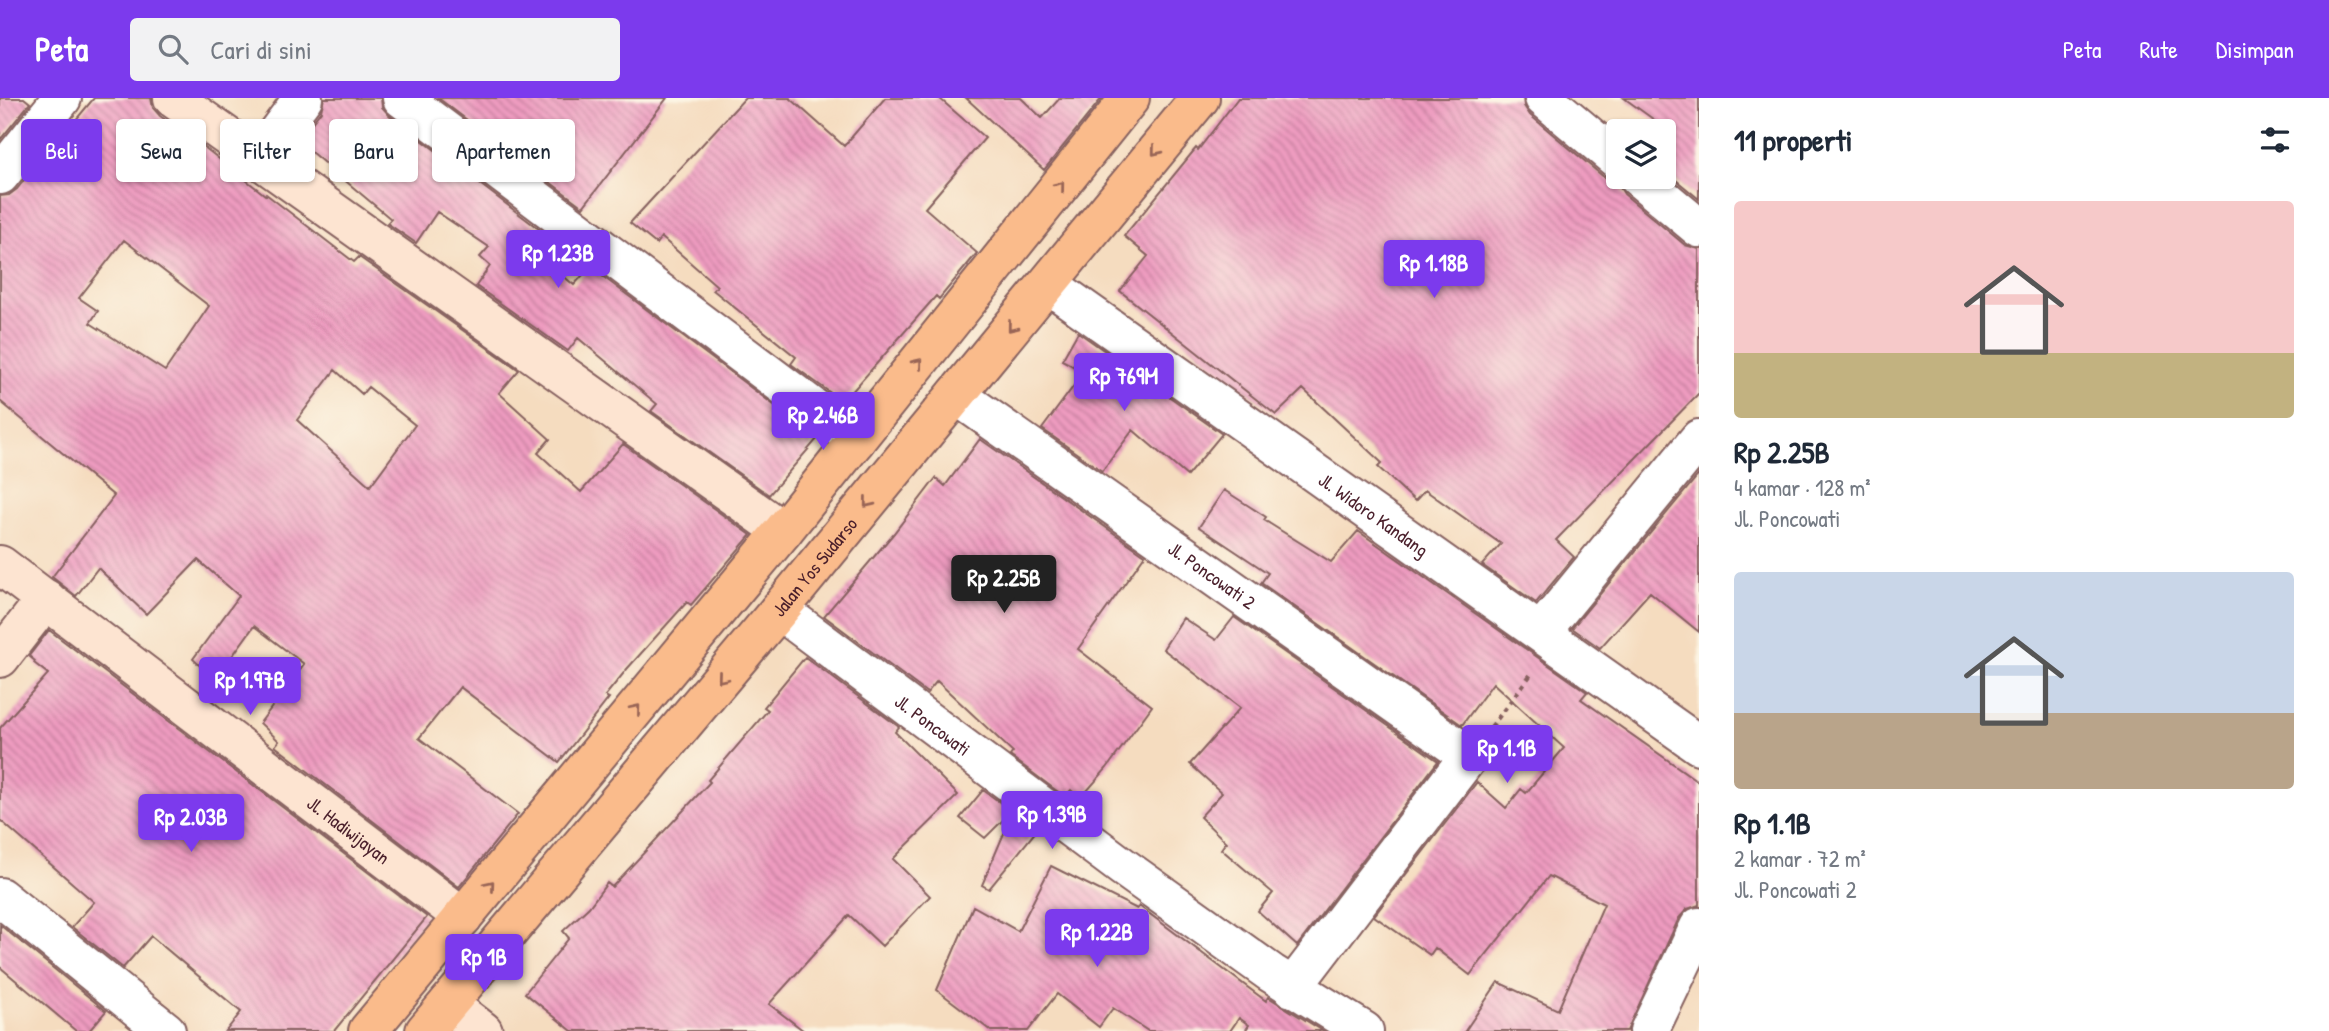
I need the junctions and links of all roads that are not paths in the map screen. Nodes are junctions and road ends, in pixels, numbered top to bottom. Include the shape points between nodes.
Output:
1 (62, 98) edge
2 (173, 98) edge
3 (303, 98) edge
4 (402, 98) edge
5 (1130, 98) edge
6 (1199, 98) edge
7 (1544, 98) edge
8 (287, 119) edge
9 (220, 130) edge
10 (1606, 150) edge
11 (0, 175) edge
12 (294, 182) edge
13 (1652, 189) edge
14 (1699, 228) edge
15 (1048, 284) junction
16 (956, 395) junction
17 (856, 440) junction
18 (1696, 448) edge
19 (783, 531) junction
20 (0, 565) edge
21 (46, 599) junction
22 (779, 610) junction
23 (1548, 638) junction
24 (0, 658) edge
25 (1699, 745) edge
26 (0, 897) edge
27 (463, 917) junction
28 (1699, 927) edge
29 (498, 944) junction
30 (414, 976) junction
31 (1292, 988) junction
32 (436, 1017) edge
33 (1349, 1027) edge
34 (166, 1031) edge
35 (368, 1031) edge
36 (482, 1031) edge
37 (1649, 1031) edge

1 - 11 street
2 - 9 street
3 - 8 street
4 - 17 street
17 -> 5 main road
6 -> 15 main road, Jalan Yos Sudarso
7 - 10 street
12 - 19 street
13 - 14 street
15 -> 16 main road, Jalan Yos Sudarso
15 - 23 street, Jl. Widoro Kandang
16 -> 22 main road, Jalan Yos Sudarso
16 - 31 street, Jl. Poncowati 2 via 1469,755
17 - 19 main road
18 - 23 street
27 -> 19 main road
20 - 21 street, Jl. Hadiwijayan
21 - 24 street
21 - 27 street, Jl. Hadiwijayan
22 -> 29 main road, Jalan Yos Sudarso
22 - 31 street, Jl. Poncowati
23 - 25 street, Jl. Widoro Kandang
26 - 34 street
27 - 29 main road
27 - 30 main road
28 - 37 street
29 - 32 main road, Jalan Yos Sudarso
30 - 32 main road
30 - 35 main road
31 - 33 street, Jl. Poncowati
32 - 36 street

